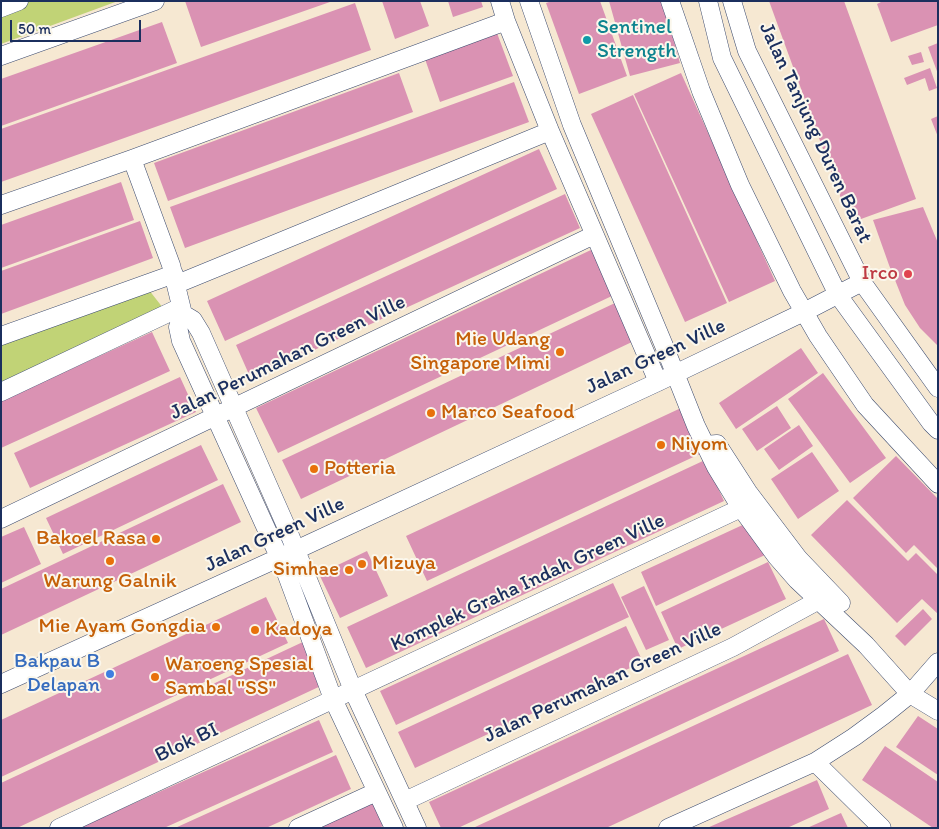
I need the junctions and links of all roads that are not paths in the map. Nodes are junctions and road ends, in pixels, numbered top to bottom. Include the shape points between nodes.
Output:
1 (19, 1) edge
2 (155, 1) edge
3 (500, 1) edge
4 (529, 1) edge
5 (670, 1) edge
6 (708, 1) edge
7 (732, 1) edge
8 (1, 8) edge
9 (506, 21) junction
10 (1, 56) edge
11 (550, 131) junction
12 (132, 160) junction
13 (1, 205) edge
14 (594, 236) junction
15 (176, 279) junction
16 (862, 282) junction
17 (838, 295) junction
18 (182, 311) junction
19 (804, 312) junction
20 (1, 336) edge
21 (676, 373) junction
22 (658, 382) junction
23 (938, 388) edge
24 (1, 392) edge
25 (234, 409) junction
26 (215, 418) junction
27 (938, 430) edge
28 (938, 484) edge
29 (742, 500) junction
30 (1, 519) edge
31 (296, 550) junction
32 (280, 558) junction
33 (816, 591) junction
34 (842, 602) dead end
35 (934, 672) edge
36 (1, 684) edge
37 (353, 690) junction
38 (910, 694) junction
39 (333, 699) junction
40 (938, 711) edge
41 (815, 762) junction
42 (376, 792) junction
43 (404, 801) junction
44 (59, 828) edge
45 (298, 828) edge
46 (394, 828) edge
47 (417, 828) edge
48 (668, 828) edge
49 (882, 828) edge

1 - 8 street
2 - 10 street
3 - 9 street
4 - 21 street via 572,125
5 - 19 street via 701,91 740,185
6 - 17 street via 722,58
7 - 16 street, Jalan Tanjung Duren Barat via 747,50
9 - 11 street
9 - 12 street
11 - 14 street
11 - 15 street
12 - 13 street
12 - 15 street
14 - 22 street
14 - 25 street, Jalan Perumahan Green Ville
15 - 18 street
15 - 20 street
16 - 17 street, Jalan Green Ville
16 - 23 street, Jalan Tanjung Duren Barat
17 - 19 street, Jalan Green Ville
17 - 27 street
18 - 24 street
18 - 25 street via 201,332
18 - 26 street via 178,326 181,341
19 - 21 street, Jalan Green Ville
19 - 28 street via 865,405
21 - 22 street, Jalan Green Ville
21 - 29 street via 716,467
22 - 31 street, Jalan Green Ville
25 - 26 street, Jalan Perumahan Green Ville
25 - 31 street
26 - 30 street, Jalan Perumahan Green Ville
26 - 32 street
29 - 33 street via 776,556
29 - 37 street, Komplek Graha Indah Green Ville
31 - 32 street, Jalan Green Ville
31 - 37 street
32 - 36 street, Jalan Green Ville
32 - 39 street
33 - 34 street
33 - 38 street
33 - 43 street, Jalan Perumahan Green Ville via 733,646
35 - 38 street
37 - 39 street, Komplek Graha Indah Green Ville
37 - 43 street
38 - 40 street
38 - 41 street
39 - 42 street
39 - 44 street, Blok BI
41 - 48 street
41 - 49 street
42 - 45 street
42 - 46 street
43 - 47 street

